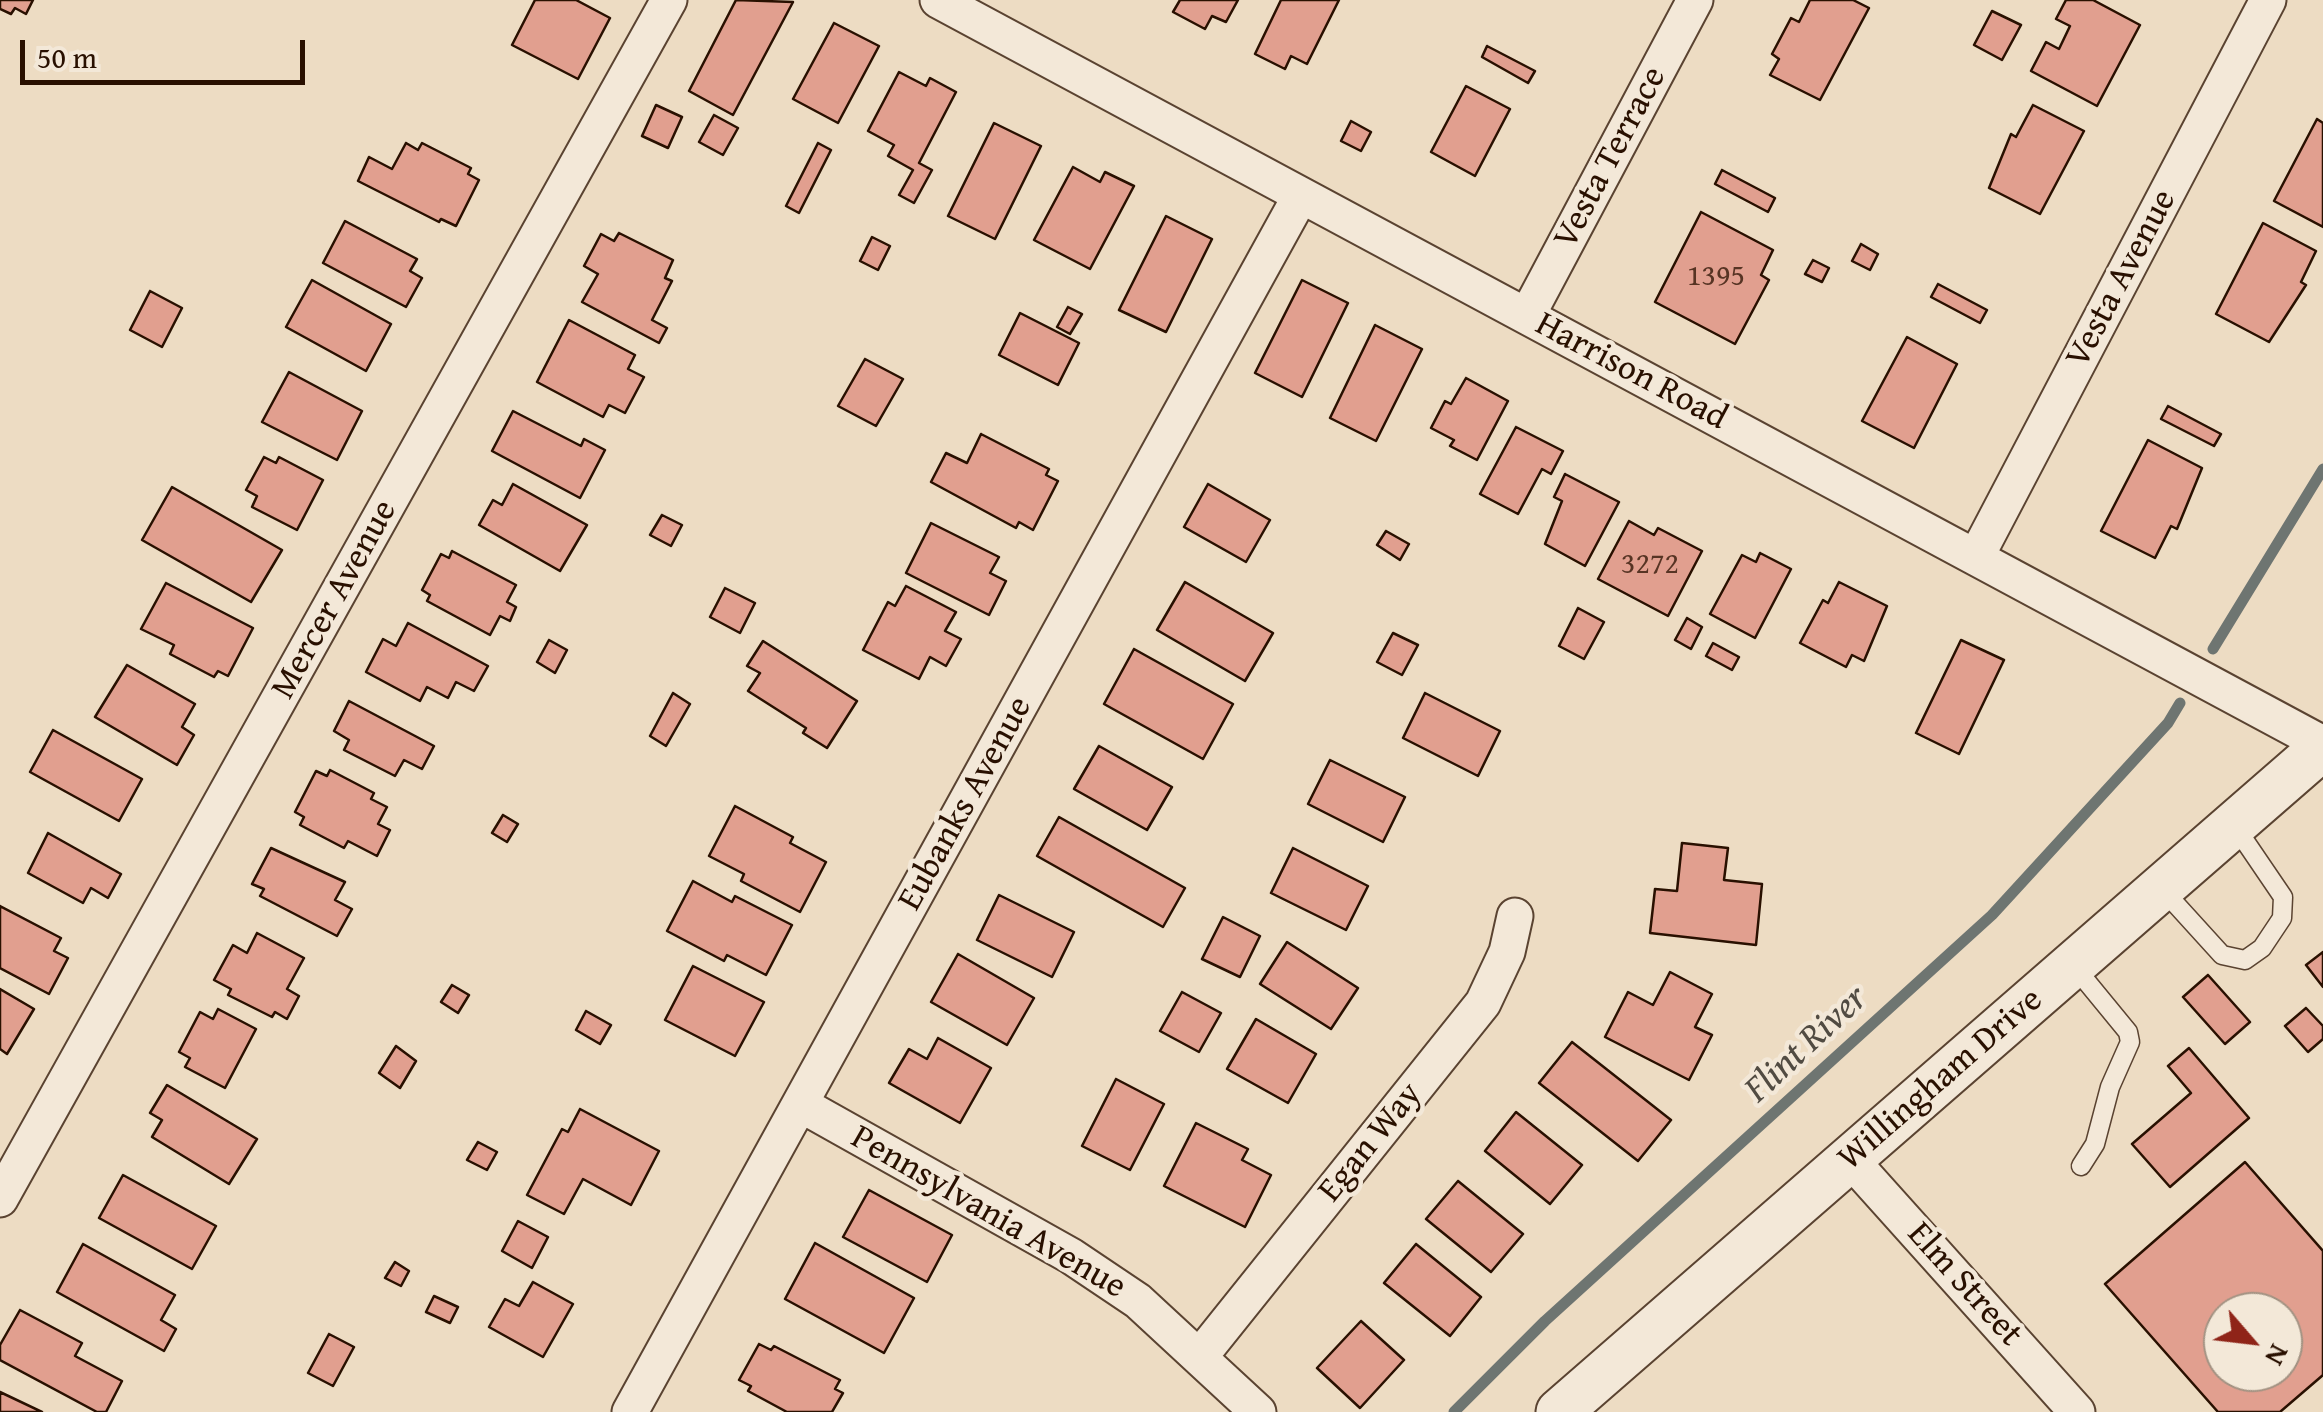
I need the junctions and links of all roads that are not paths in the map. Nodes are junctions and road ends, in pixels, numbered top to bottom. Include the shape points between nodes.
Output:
1 (669, 0) edge
2 (938, 0) edge
3 (1695, 0) edge
4 (2268, 0) edge
5 (1301, 195) junction
6 (1527, 316) junction
7 (1976, 558) junction
8 (2323, 746) edge
9 (2234, 824) junction
10 (2161, 888) junction
11 (1515, 916) dead end
12 (2073, 964) junction
13 (800, 1104) junction
14 (1850, 1159) junction
15 (2081, 1166) dead end
16 (0, 1199) edge
17 (1202, 1355) junction
18 (630, 1412) edge
19 (1258, 1412) edge
20 (1558, 1412) edge
21 (2077, 1412) edge

1 - 16 street, Mercer Avenue
2 - 5 street, Harrison Road
3 - 6 street, Vesta Terrace
4 - 7 street, Vesta Avenue
5 - 6 street, Harrison Road
5 - 13 street, Eubanks Avenue
6 - 7 street, Harrison Road
7 - 8 street, Harrison Road
8 - 9 street, Willingham Drive
9 - 10 street, Willingham Drive
9 - 10 lane via 2284,897 2282,918 2262,948 2245,960 2222,955
10 - 12 street, Willingham Drive
11 - 17 street, Egan Way via 1507,952 1483,1002
12 - 14 street, Willingham Drive
12 - 15 lane via 2130,1042
13 - 17 street, Pennsylvania Avenue via 1071,1256
13 - 18 street, Eubanks Avenue
14 - 20 street, Willingham Drive
14 - 21 street, Elm Street
17 - 19 street, Pennsylvania Avenue

